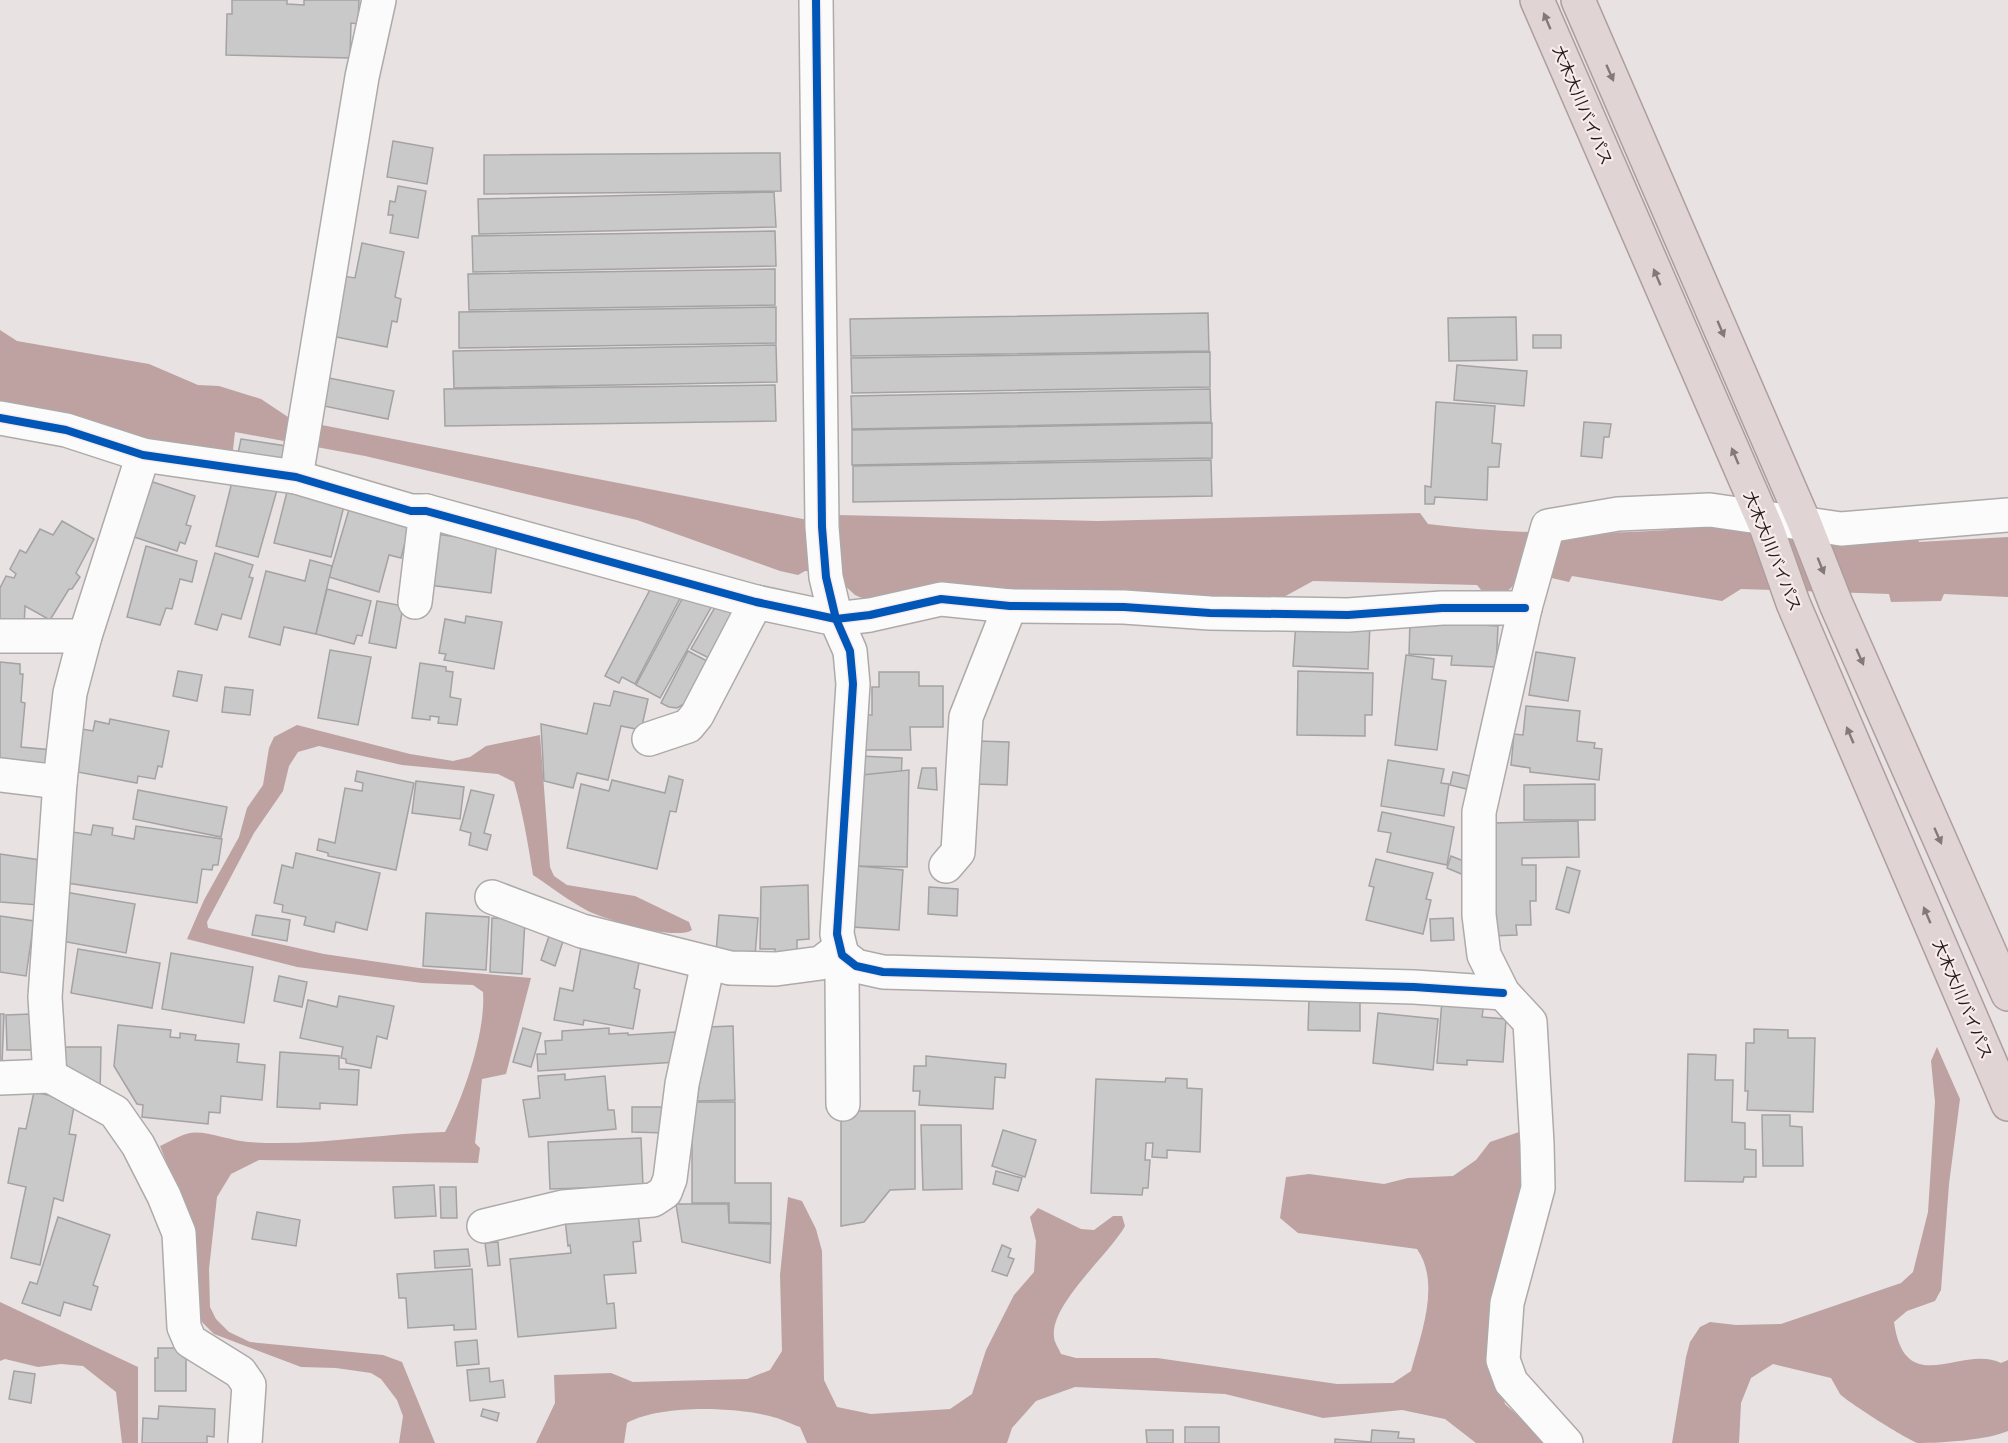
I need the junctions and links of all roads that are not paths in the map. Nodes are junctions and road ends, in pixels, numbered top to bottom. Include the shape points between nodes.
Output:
1 (379, 0) edge
2 (816, 0) edge
3 (1537, 0) edge
4 (1578, 0) edge
5 (0, 418) edge
6 (143, 455) junction
7 (298, 463) junction
8 (426, 512) junction
9 (2008, 515) edge
10 (1764, 523) junction
11 (1805, 525) junction
12 (1527, 600) junction
13 (415, 602) dead end
14 (756, 602) junction
15 (1010, 606) junction
16 (836, 619) junction
17 (0, 636) edge
18 (85, 636) junction
19 (649, 739) dead end
20 (0, 776) edge
21 (60, 782) junction
22 (946, 866) dead end
23 (492, 897) dead end
24 (844, 954) junction
25 (708, 963) junction
26 (1503, 993) junction
27 (2008, 994) edge
28 (50, 1076) junction
29 (0, 1078) edge
30 (843, 1104) dead end
31 (2008, 1104) edge
32 (484, 1226) dead end
33 (245, 1443) edge
34 (1566, 1443) edge

1 - 7 street via 362,77
2 - 16 street via 822,527 825,577
10 -> 3 highway, 大木大川バイパス
4 -> 11 highway
5 - 6 street via 66,430
6 - 7 street
6 - 18 street
7 - 8 street via 411,511
8 - 13 street
8 - 14 street
9 - 11 street via 1841,529
10 - 11 street
10 - 12 street via 1710,510 1618,514 1548,526
31 -> 10 highway, 大木大川バイパス via 1793,603
11 -> 27 highway
12 - 15 street via 1348,615
12 - 26 street via 1479,812 1479,915 1484,955
14 - 16 street
14 - 19 street via 697,715 688,726
15 - 16 street via 941,599
15 - 22 street via 966,717 958,852
16 - 24 street via 850,651 852,684 837,934
17 - 18 street
18 - 21 street via 70,693
20 - 21 street
21 - 28 street via 45,998
23 - 25 street via 582,931
24 - 25 street via 821,963 776,969 730,968
24 - 26 street via 856,966 883,972
24 - 30 street
25 - 32 street via 682,1084 665,1192 653,1200 562,1207
26 - 34 street via 1530,1022 1538,1188 1507,1303 1503,1360 1511,1382
28 - 29 street
28 - 33 street via 115,1112 138,1145 179,1233 184,1327 190,1341 240,1372 249,1385

